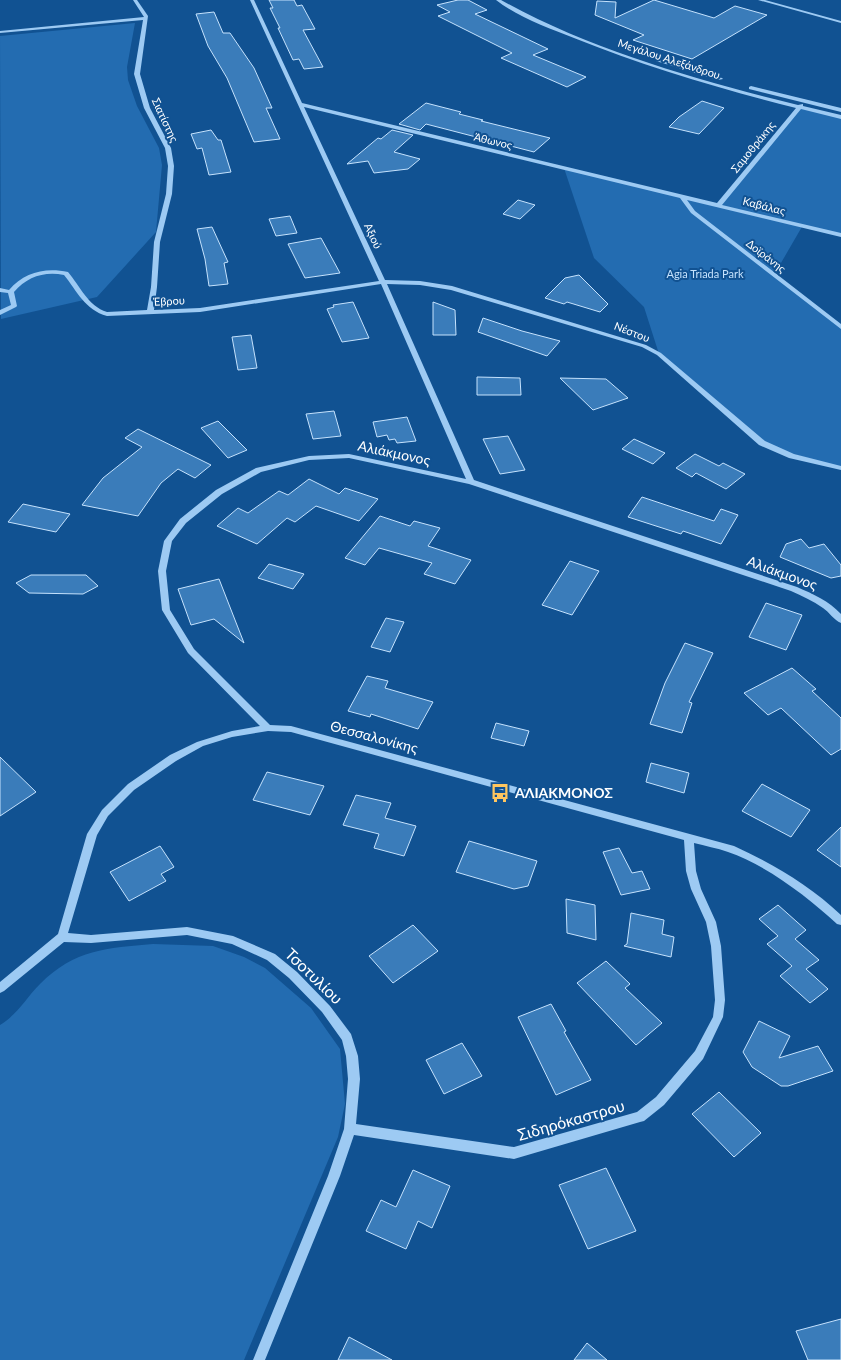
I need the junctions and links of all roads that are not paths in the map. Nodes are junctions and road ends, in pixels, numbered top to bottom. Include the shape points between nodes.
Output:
1 (135, 0) edge
2 (252, 0) edge
3 (498, 0) edge
4 (510, 0) edge
5 (760, 0) edge
6 (530, 10) dead end
7 (146, 18) junction
8 (556, 22) dead end
9 (841, 22) edge
10 (0, 32) edge
11 (804, 102) junction
12 (300, 104) junction
13 (798, 107) junction
14 (841, 110) edge
15 (841, 117) edge
16 (682, 196) junction
17 (719, 205) junction
18 (841, 234) edge
19 (383, 282) junction
20 (0, 290) edge
21 (11, 292) junction
22 (150, 312) junction
23 (0, 313) edge
24 (841, 327) edge
25 (841, 468) edge
26 (471, 482) junction
27 (841, 620) edge
28 (268, 728) junction
29 (689, 838) junction
30 (841, 921) edge
31 (62, 937) junction
32 (0, 988) edge
33 (350, 1129) junction
34 (259, 1360) edge

1 - 7 street
2 - 12 street, Αξιού
3 - 13 street, Μεγάλου Αλεξάνδρου via 569,34 619,53 679,74
4 - 6 street
5 - 9 street
7 - 10 street
7 - 22 street, Σιατίστης via 137,74 147,108 168,148 171,166 169,194 157,242
8 - 11 street, Μεγάλου Αλεξάνδρου via 651,58
11 - 13 street, Σαμοθράκης
11 - 14 street, Μεγάλου Αλεξάνδρου
12 - 16 street, Άθωνος
12 - 19 street, Αξιού
13 - 15 street, Μεγάλου Αλεξάνδρου
13 - 17 street, Σαμοθράκης
16 - 17 street, Καβάλας
16 - 24 street, Δοϊράνης via 693,212
17 - 18 street, Καβάλας
19 - 22 street, Έβρου via 200,310
19 - 25 street, Νέστου via 452,288 636,342 658,354 762,443 792,456
19 - 26 street, Αξιού
20 - 21 street
21 - 22 street, Έβρου via 16,284 28,277 56,270 66,273 89,304 100,313
21 - 23 street via 14,306
26 - 27 street, Αλιάκμονος via 794,589 818,599
26 - 28 street, Αλιάκμονος via 349,456 309,458 259,470 220,492 183,521 168,541 162,571 166,610 191,650
28 - 29 street, Θεσσαλονίκης via 291,729
28 - 31 street, Θεσσαλονίκης via 232,734 188,750 143,778 117,800 92,834
29 - 30 street, Θεσσαλονίκης via 731,849 765,864 794,881
29 - 33 street, Σιδηρόκαστρου via 691,871 711,922 716,946 720,1000 718,1017 699,1055 660,1101 640,1117 514,1153
31 - 32 street
31 - 33 street, Τσοτυλίου via 91,939 187,931 233,940 271,957 310,991 347,1038 354,1079
33 - 34 street, Τσοτυλίου

